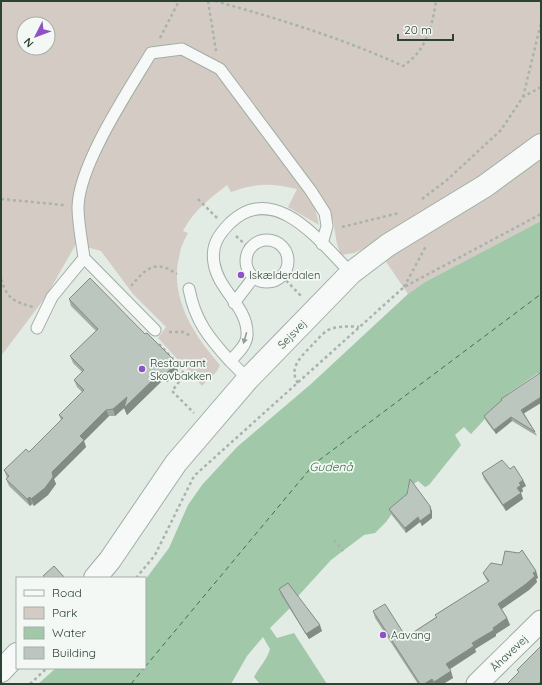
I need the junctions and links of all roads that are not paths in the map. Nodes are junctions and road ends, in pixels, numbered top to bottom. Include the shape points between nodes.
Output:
1 (541, 145) edge
2 (322, 244) junction
3 (84, 258) junction
4 (351, 273) junction
5 (254, 278) junction
6 (189, 290) dead end
7 (234, 303) junction
8 (37, 328) dead end
9 (155, 330) road end
10 (230, 361) junction
11 (248, 379) junction
12 (97, 577) edge
13 (541, 622) edge
14 (16, 655) edge
15 (1, 671) edge
16 (477, 684) edge

1 - 4 street, Sejsvej via 485,186 388,246
2 - 3 lane via 327,226 325,213 311,191 220,69 182,49 151,53 96,149 78,206
2 - 4 lane
2 - 7 lane via 301,222 276,209 262,208 247,212 233,220 214,242 213,254 220,281
3 - 8 lane via 52,298
3 - 9 lane
4 - 11 street, Sejsvej
5 - 5 lane via 247,269 247,253 258,241 268,239 279,243 288,256 288,267 282,276 268,282
5 - 7 lane
6 - 10 lane via 197,319 207,335
7 -> 10 lane via 243,314 248,334 241,350
10 - 11 lane
11 - 12 street, Sejsvej via 176,462
13 - 16 street, Åhavevej
14 - 15 street

